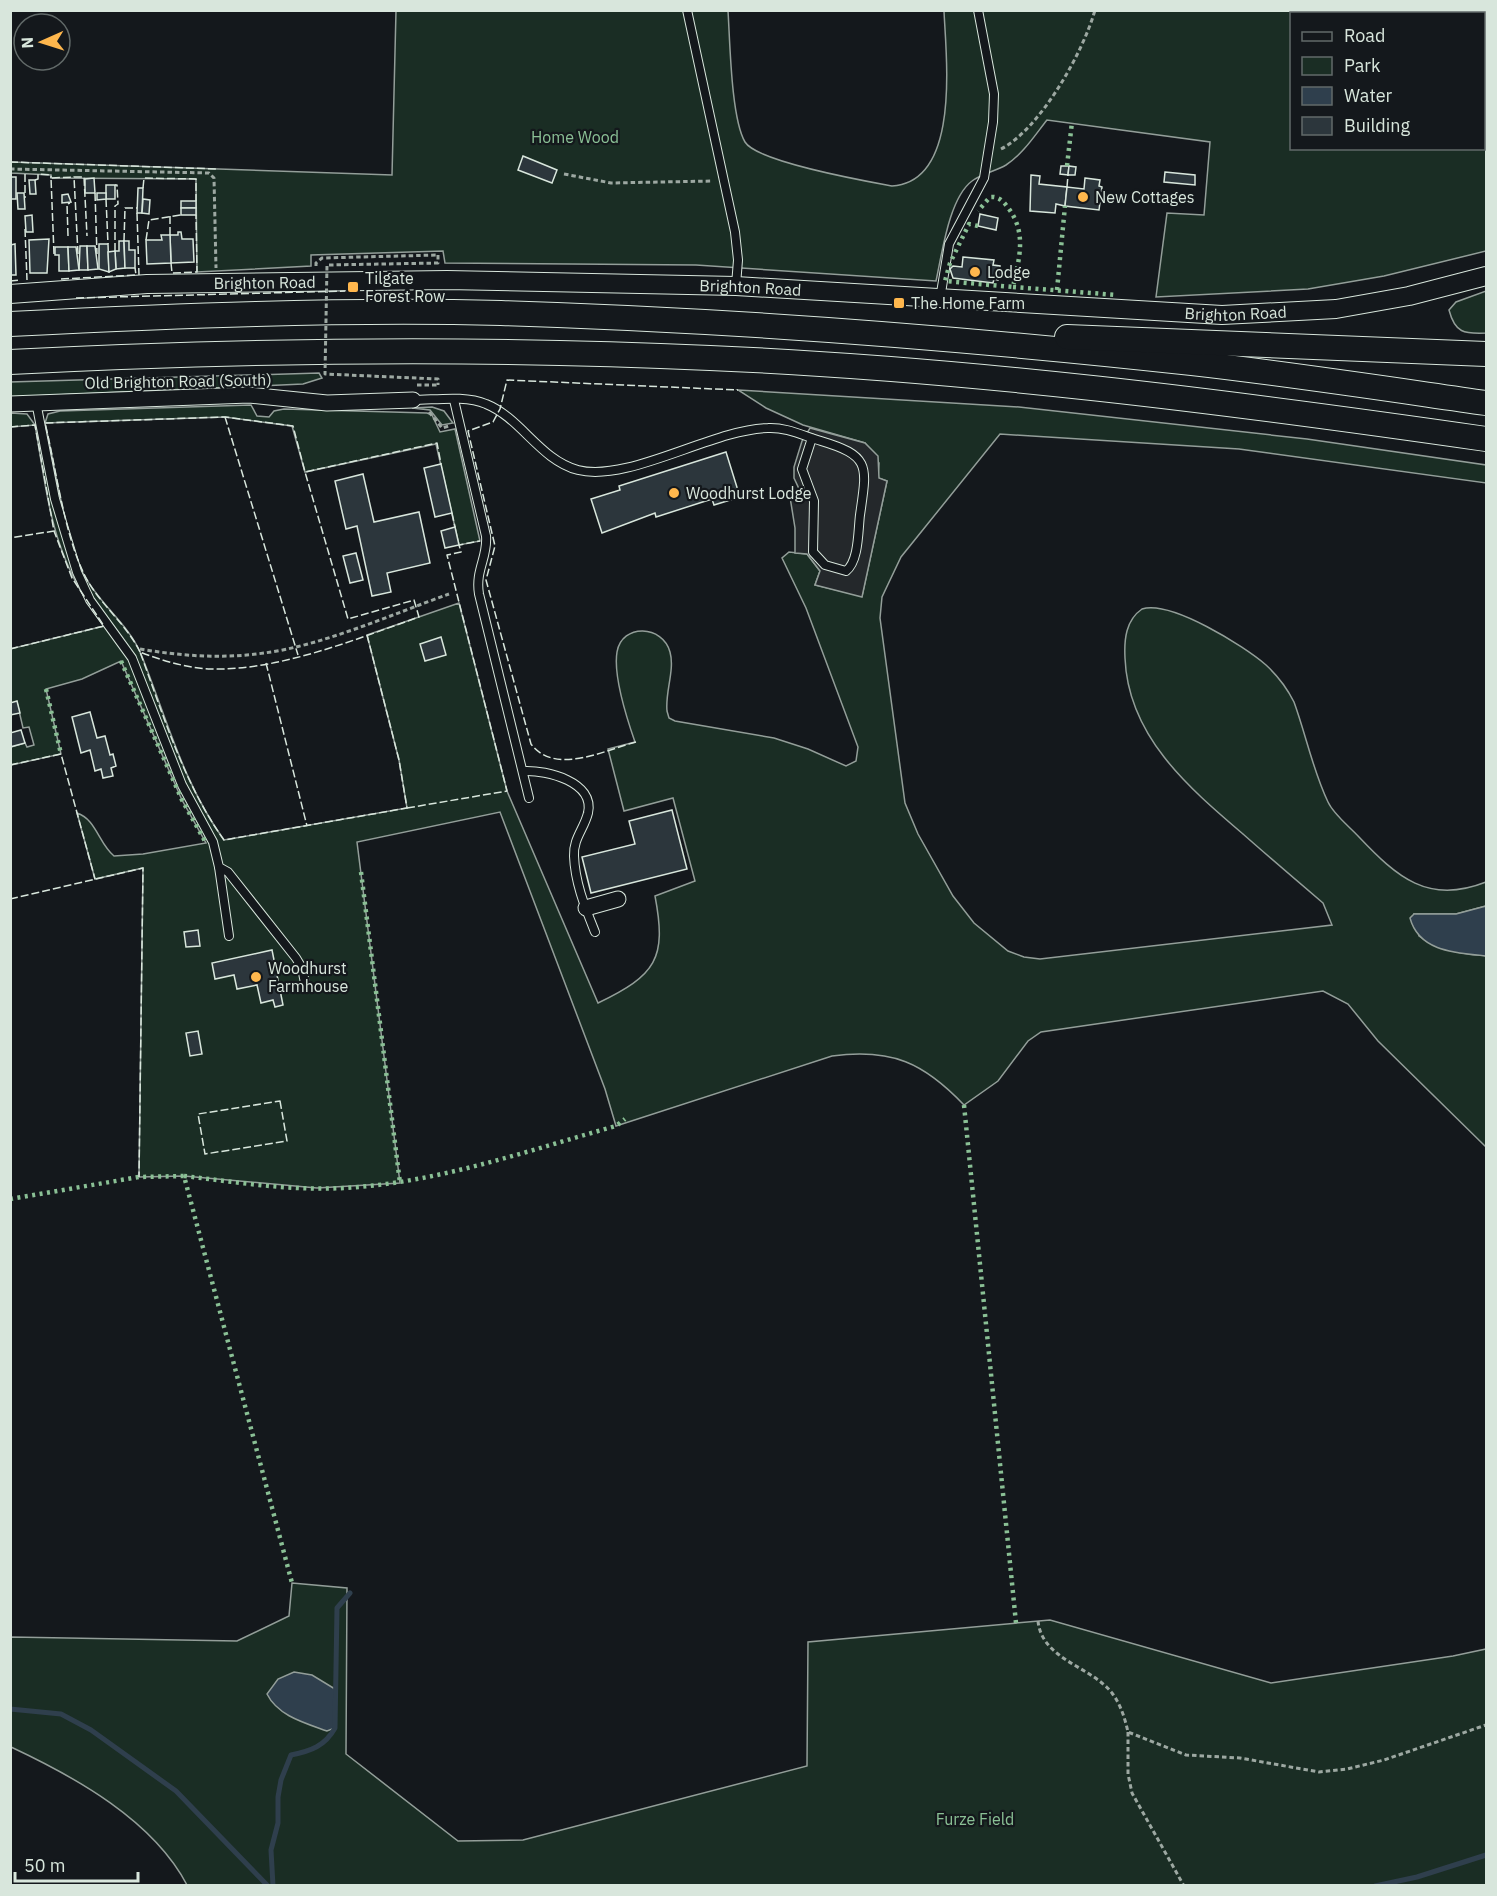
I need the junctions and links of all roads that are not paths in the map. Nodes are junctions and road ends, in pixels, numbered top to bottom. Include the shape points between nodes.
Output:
1 (687, 10) edge
2 (978, 10) edge
3 (1486, 276) edge
4 (736, 286) junction
5 (10, 294) edge
6 (940, 300) junction
7 (10, 324) edge
8 (882, 334) junction
9 (1486, 354) edge
10 (10, 362) edge
11 (408, 400) joint
12 (454, 400) junction
13 (36, 402) junction
14 (1486, 403) edge
15 (10, 404) edge
16 (812, 438) junction
17 (1486, 439) edge
18 (524, 771) junction
19 (529, 798) dead end
20 (219, 867) junction
21 (618, 899) dead end
22 (586, 908) junction
23 (595, 932) dead end
24 (229, 936) dead end
25 (305, 983) dead end

1 - 4 lane via 735,232
2 - 6 lane via 995,104 983,182 949,244
3 - 6 street, Brighton Road via 1388,301 1287,313 1176,314
4 - 5 street, Brighton Road via 447,280 216,282
4 - 6 street, Brighton Road
7 - 8 highway via 171,316 485,313 712,322
8 - 9 highway via 1146,339
8 - 14 highway via 1191,363
10 - 17 highway via 171,354 389,351 713,358 932,372 1158,394
11 - 12 lane, Old Brighton Road (South)
11 - 13 street, Old Brighton Road (South) via 327,403 249,395
12 - 16 lane, Old Brighton Road (South) via 472,400 496,409 549,454 577,470 625,467 751,429 777,428
12 - 18 lane via 486,536 477,577 479,594
13 - 15 street, Old Brighton Road (South)
13 - 20 lane via 56,499 77,572 90,600 126,647 139,673 185,791 213,842
16 - 16 lane, Old Brighton Road (South) via 802,469 814,501 813,552 825,565 846,571 854,558 864,488 862,467 852,451
18 - 19 lane
18 - 22 lane via 559,777 586,796 588,811 576,836 574,856
20 - 24 lane
20 - 25 lane via 228,872 296,958
21 - 22 street
22 - 23 lane

